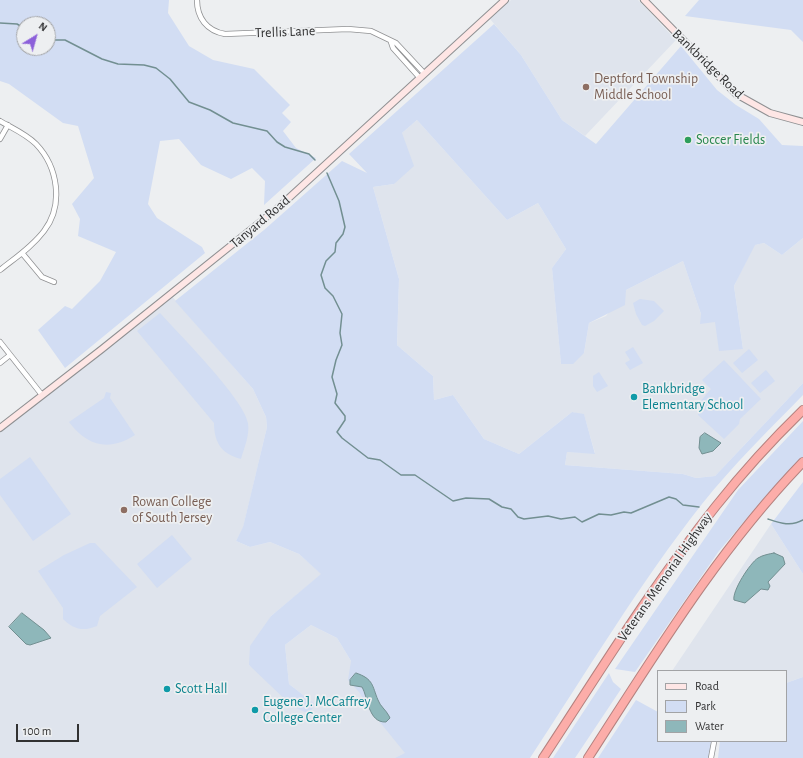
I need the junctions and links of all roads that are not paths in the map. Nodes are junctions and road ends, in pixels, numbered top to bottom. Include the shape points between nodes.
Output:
1 (197, 0) edge
2 (505, 0) edge
3 (644, 0) edge
4 (422, 75) junction
5 (0, 121) edge
6 (803, 122) edge
7 (8, 125) junction
8 (0, 139) edge
9 (22, 253) junction
10 (0, 270) edge
11 (54, 282) dead end
12 (0, 342) edge
13 (10, 355) junction
14 (0, 363) edge
15 (42, 395) junction
16 (803, 410) edge
17 (0, 428) edge
18 (803, 462) edge
19 (714, 742) edge
20 (543, 758) edge
21 (588, 758) edge
22 (711, 758) edge

1 - 4 street, Trellis Lane via 198,13 205,24 225,34 371,31 396,43
2 - 4 street, Tanyard Road
3 - 6 street, Bankbridge Road via 736,94 770,113
4 - 15 street, Tanyard Road via 279,207
5 - 7 street
7 - 8 street
7 - 9 street via 31,140 42,152 51,167 56,189 53,212 46,228
9 - 10 street
9 - 11 street via 45,280
12 - 13 street
13 - 14 street
13 - 15 street
15 - 17 street, Tanyard Road
16 - 20 highway, Veterans Memorial Highway via 763,450 710,513 651,593
18 - 21 highway via 718,563
19 - 22 street

